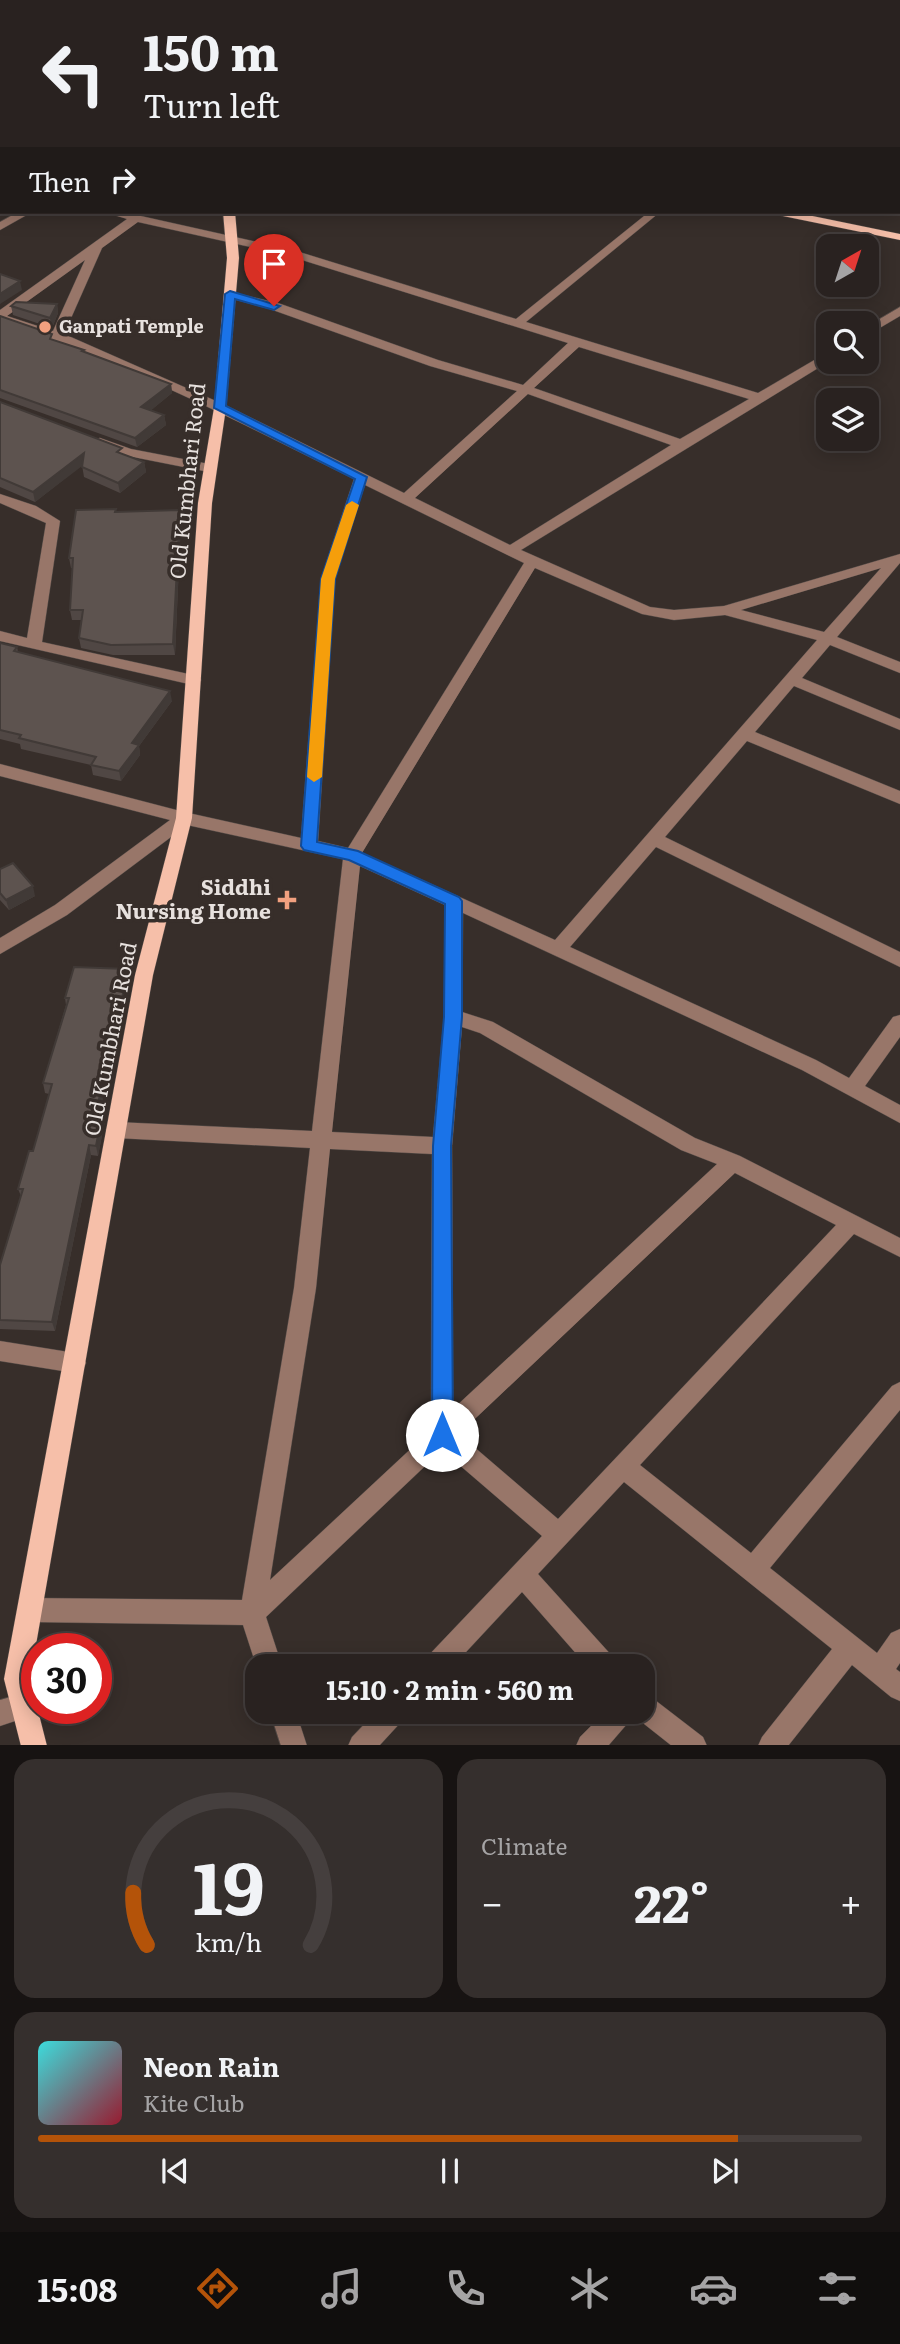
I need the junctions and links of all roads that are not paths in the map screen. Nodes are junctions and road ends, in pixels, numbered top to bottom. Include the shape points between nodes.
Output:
1 (23, 214) edge
2 (118, 214) edge
3 (229, 214) edge
4 (653, 214) edge
5 (788, 214) edge
6 (832, 214) edge
7 (136, 218) junction
8 (900, 227) edge
9 (0, 228) edge
10 (900, 237) edge
11 (232, 241) junction
12 (96, 247) junction
13 (230, 294) junction
14 (900, 311) edge
15 (0, 317) edge
16 (518, 323) junction
17 (879, 324) edge
18 (57, 336) junction
19 (577, 342) junction
20 (816, 363) edge
21 (525, 389) junction
22 (760, 398) junction
23 (220, 408) junction
24 (89, 438) edge
25 (681, 444) junction
26 (208, 468) junction
27 (361, 477) junction
28 (0, 498) edge
29 (405, 499) junction
30 (512, 550) junction
31 (898, 558) edge
32 (531, 561) junction
33 (725, 610) junction
34 (0, 636) edge
35 (827, 638) junction
36 (34, 645) junction
37 (900, 668) edge
38 (791, 679) junction
39 (193, 680) junction
40 (900, 725) edge
41 (744, 734) junction
42 (0, 770) edge
43 (900, 798) edge
44 (184, 818) junction
45 (654, 839) junction
46 (309, 846) junction
47 (352, 855) junction
48 (454, 901) junction
49 (0, 947) edge
50 (558, 949) junction
51 (900, 960) edge
52 (453, 1017) junction
53 (900, 1022) edge
54 (852, 1088) junction
55 (900, 1115) edge
56 (116, 1130) junction
57 (321, 1141) junction
58 (442, 1146) junction
59 (733, 1162) junction
60 (851, 1223) junction
61 (900, 1248) edge
62 (0, 1351) edge
63 (75, 1363) junction
64 (900, 1393) edge
65 (442, 1435) junction
66 (623, 1466) junction
67 (559, 1535) junction
68 (753, 1569) junction
69 (522, 1574) junction
70 (30, 1610) junction
71 (252, 1613) junction
72 (900, 1642) edge
73 (850, 1647) junction
74 (265, 1654) edge
75 (447, 1654) edge
76 (593, 1654) edge
77 (879, 1671) junction
78 (900, 1688) edge
79 (12, 1710) edge
80 (655, 1716) edge
81 (287, 1724) edge
82 (381, 1724) edge
83 (611, 1724) edge
84 (34, 1745) edge
85 (294, 1745) edge
86 (361, 1745) edge
87 (589, 1745) edge
88 (694, 1745) edge
89 (771, 1745) edge

1 - 9 street
2 - 7 street
3 - 11 main road, Old Kumbhari Road
4 - 16 street
5 - 10 main road
6 - 8 main road
7 - 11 street
7 - 12 street
11 - 13 main road, Old Kumbhari Road
11 - 16 street via 289,252
12 - 15 street
12 - 18 street
13 - 21 street
13 - 23 main road, Old Kumbhari Road
14 - 17 street
15 - 18 street
16 - 19 street
18 - 23 street
19 - 21 street
19 - 22 street
20 - 22 street
21 - 25 street
21 - 29 street
22 - 25 street
23 - 26 main road, Old Kumbhari Road
23 - 27 street
24 - 26 street via 128,452
25 - 30 street
26 - 39 main road, Old Kumbhari Road
27 - 29 street
27 - 46 street via 328,579
28 - 36 street via 53,521
29 - 30 street
30 - 32 street
31 - 33 street
31 - 35 street
32 - 33 street via 647,611 674,615
32 - 47 street
33 - 35 street
34 - 36 street
35 - 37 street
35 - 38 street
36 - 39 street
38 - 40 street
38 - 41 street
39 - 44 main road, Old Kumbhari Road
41 - 43 street
41 - 45 street
42 - 44 street
44 - 46 street
44 - 49 street via 61,910
44 - 56 main road, Old Kumbhari Road via 144,975
45 - 50 street
45 - 51 street
46 - 47 street
47 - 48 street
47 - 57 street
48 - 50 street
48 - 52 street
50 - 54 street
52 - 58 street
52 - 59 street via 486,1027 688,1144
53 - 54 street
54 - 55 street
56 - 57 street
56 - 63 main road, Old Kumbhari Road
57 - 58 street
57 - 71 street via 304,1288
58 - 65 street
59 - 60 street
59 - 65 street
60 - 61 street
60 - 66 street
62 - 63 street
63 - 70 main road, Old Kumbhari Road
64 - 68 street
65 - 67 street
65 - 71 street
66 - 67 street
66 - 68 street
67 - 69 street
68 - 73 street
69 - 75 street
69 - 76 street
70 - 71 street
70 - 79 main road, Old Kumbhari Road
71 - 74 street
72 - 77 street
73 - 77 street
73 - 89 street
77 - 78 street
79 - 84 main road, Old Kumbhari Road
80 - 88 street
81 - 85 street
82 - 86 street
83 - 87 street

